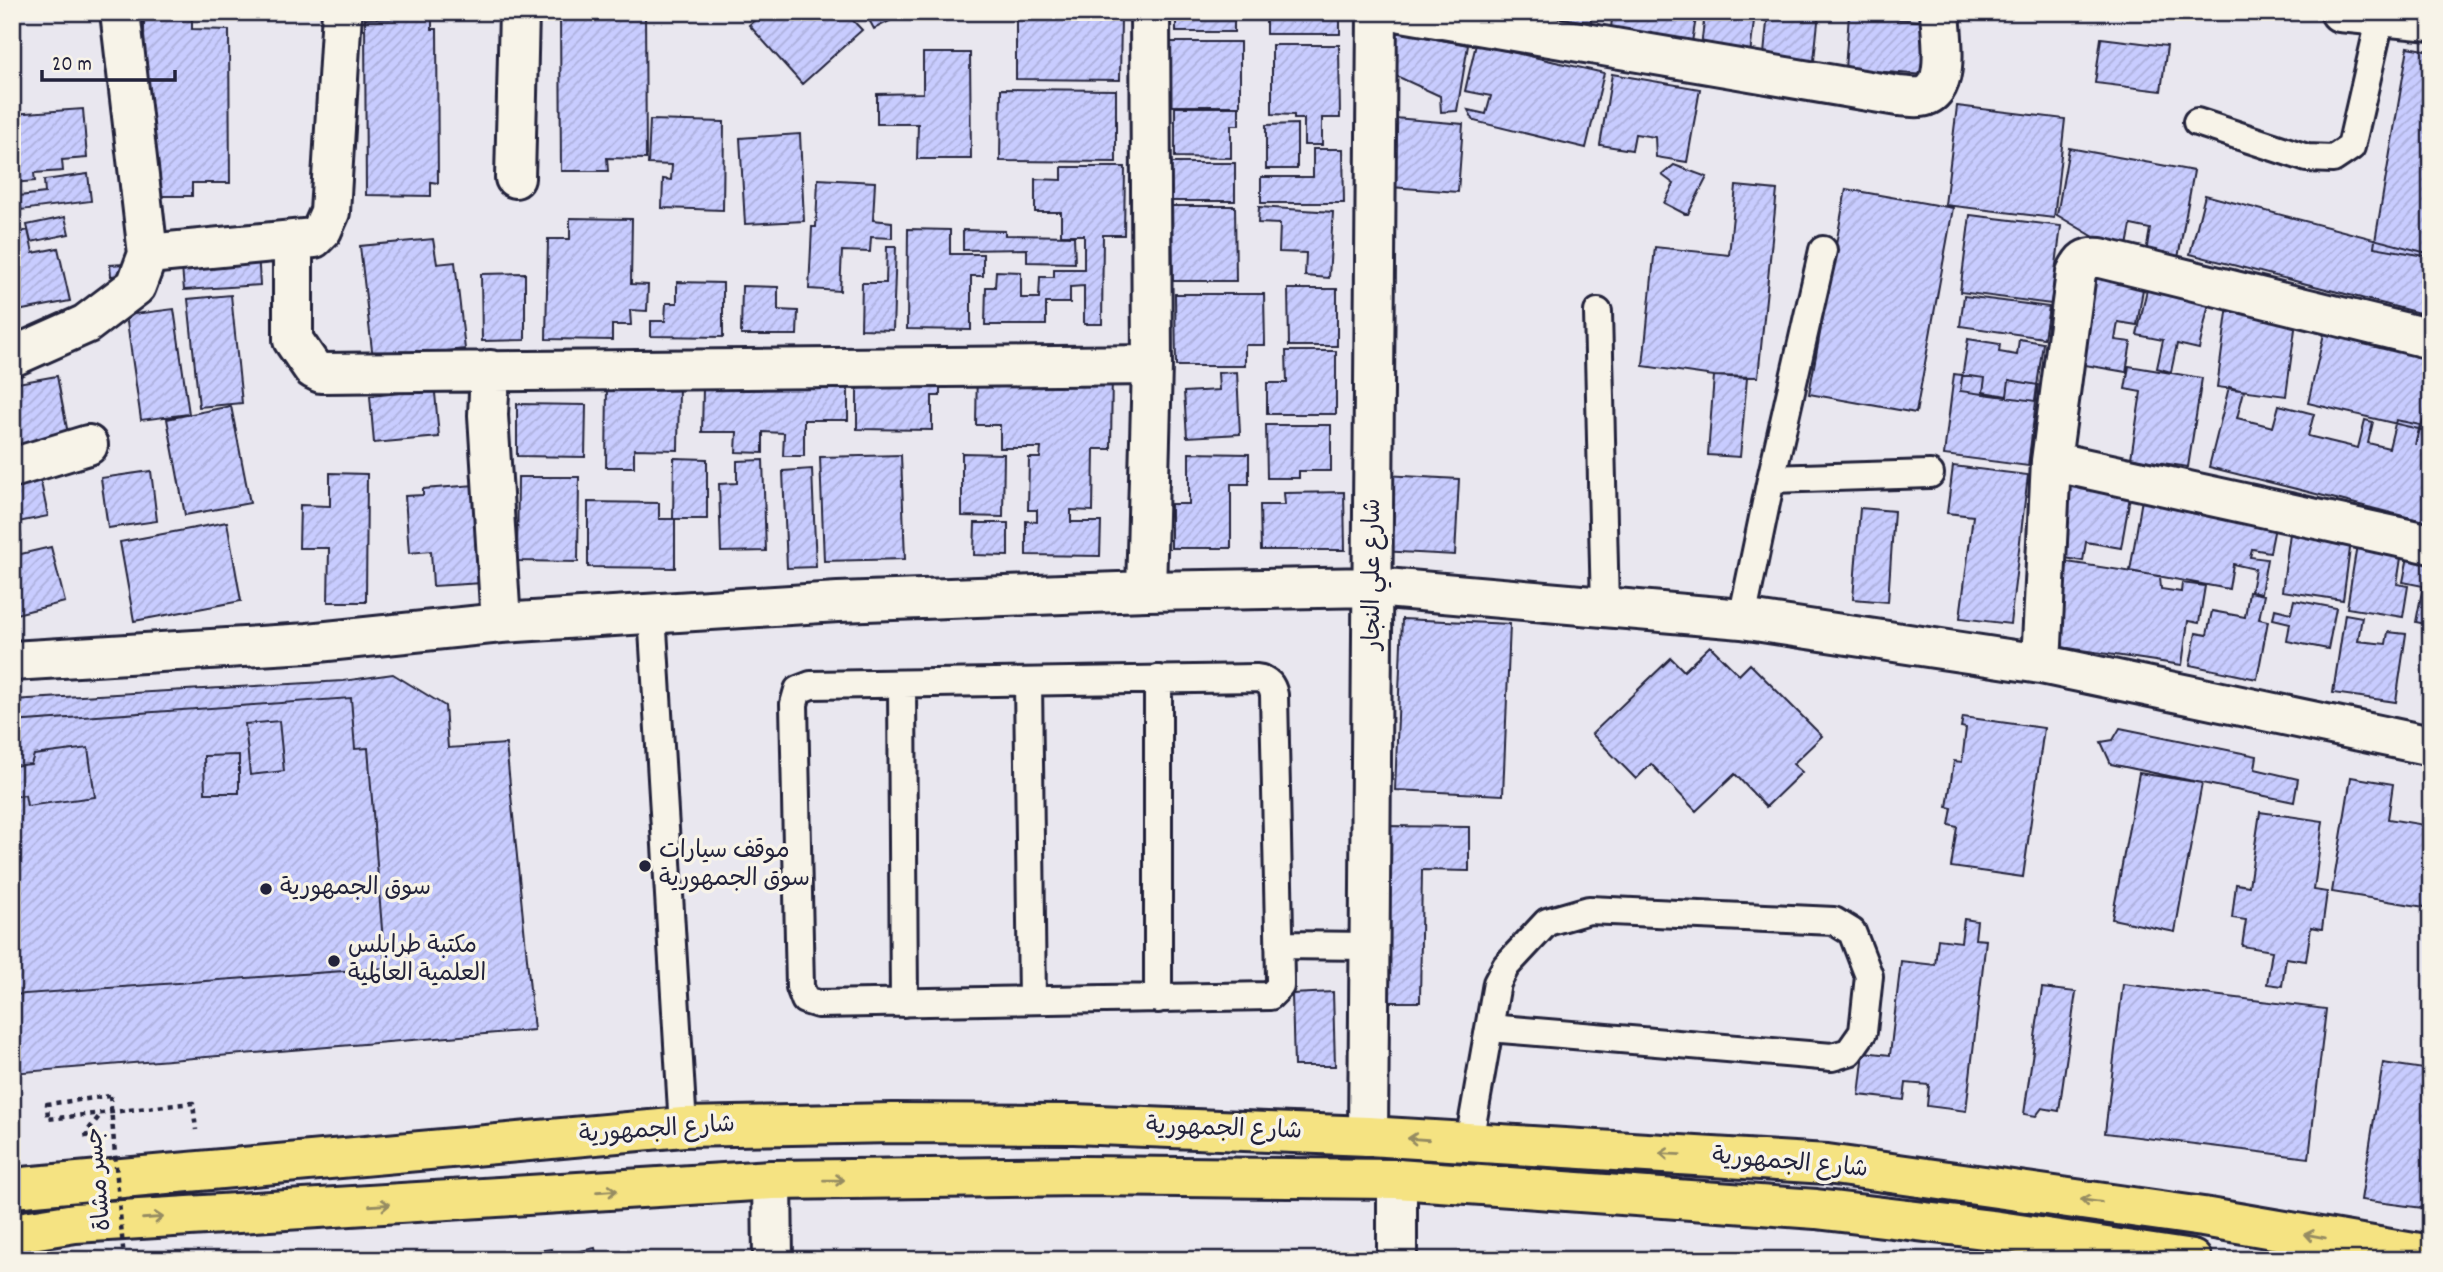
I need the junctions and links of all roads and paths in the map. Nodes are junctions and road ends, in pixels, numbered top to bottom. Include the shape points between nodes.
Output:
1 (120, 12) edge
2 (342, 12) edge
3 (519, 12) edge
4 (1150, 12) edge
5 (1377, 12) edge
6 (1402, 12) edge
7 (1940, 12) edge
8 (2340, 12) edge
9 (2381, 16) junction
10 (2431, 21) edge
11 (2197, 122) dead end
12 (515, 178) dead end
13 (293, 241) junction
14 (1823, 250) dead end
15 (148, 254) junction
16 (1598, 312) dead end
17 (2431, 339) edge
18 (12, 357) edge
19 (1152, 365) junction
20 (490, 370) junction
21 (88, 445) dead end
22 (2051, 461) junction
23 (12, 468) edge
24 (1930, 474) dead end
25 (1771, 479) junction
26 (2431, 544) edge
27 (1374, 587) junction
28 (1146, 591) junction
29 (1605, 608) junction
30 (652, 614) junction
31 (1742, 618) junction
32 (501, 624) junction
33 (12, 661) edge
34 (2040, 664) junction
35 (1158, 680) junction
36 (1028, 682) junction
37 (902, 684) junction
38 (2431, 746) edge
39 (1279, 945) junction
40 (1371, 946) junction
41 (1158, 999) junction
42 (1032, 1000) junction
43 (904, 1003) junction
44 (1489, 1028) junction
45 (683, 1127) junction
46 (1368, 1136) junction
47 (1468, 1142) junction
48 (200, 1171) junction
49 (772, 1180) junction
50 (1397, 1180) junction
51 (12, 1188) edge
52 (75, 1223) junction
53 (12, 1233) edge
54 (2431, 1256) edge
55 (41, 1260) edge
56 (124, 1260) edge
57 (773, 1260) edge
58 (1397, 1260) edge
59 (2192, 1260) edge

1 - 15 street
2 - 13 street via 330,212 314,238
3 - 12 street
4 - 19 street
5 - 27 street, شارع علي النجار
6 - 7 street via 1922,97 1936,90 1942,74
8 - 9 street
9 - 10 street
9 - 11 lane via 2351,147 2333,159 2307,158
13 - 15 street
13 - 20 street via 293,340 313,369 321,373
14 - 25 lane
15 - 18 street via 136,286 86,324
16 - 29 lane
17 - 22 street via 2088,257 2076,274
19 - 20 street
19 - 28 street
20 - 32 street via 488,415
21 - 23 street
22 - 26 street
22 - 34 street
24 - 25 lane
25 - 31 lane
27 - 28 street
27 - 29 street
27 - 40 street, شارع علي النجار
28 - 30 street
29 - 31 street
30 - 32 street
30 - 45 lane
31 - 34 street
32 - 33 street via 308,643
34 - 38 street
35 - 36 lane
35 - 39 lane via 1263,679 1273,688
35 - 41 lane
36 - 37 lane
36 - 42 lane
37 - 43 lane
37 - 43 lane via 805,686 794,704 802,994 818,1004
39 - 40 lane
39 - 41 lane via 1280,986 1270,996
40 - 46 street, شارع علي النجار
41 - 42 lane
42 - 43 lane
44 - 44 lane via 1497,983 1506,965 1547,922 1589,910 1834,921 1852,933 1869,976 1863,1032 1849,1052 1832,1057
44 - 47 lane
45 - 46 main road, شارع الجمهورية via 1074,1124
45 - 48 main road, شارع الجمهورية
47 -> 46 main road, شارع الجمهورية
54 -> 47 main road, شارع الجمهورية via 2203,1217 1827,1164
48 - 51 main road, شارع الجمهورية
48 - 56 path, جسر مشاة, bridge via 193,1103 48,1119 47,1104 110,1096
49 -> 50 main road, شارع الجمهورية via 1081,1176
52 -> 49 main road, شارع الجمهورية
49 - 57 street
50 - 58 street
50 - 59 main road, شارع الجمهورية via 1816,1209
52 - 53 main road, شارع الجمهورية
52 - 55 main road

